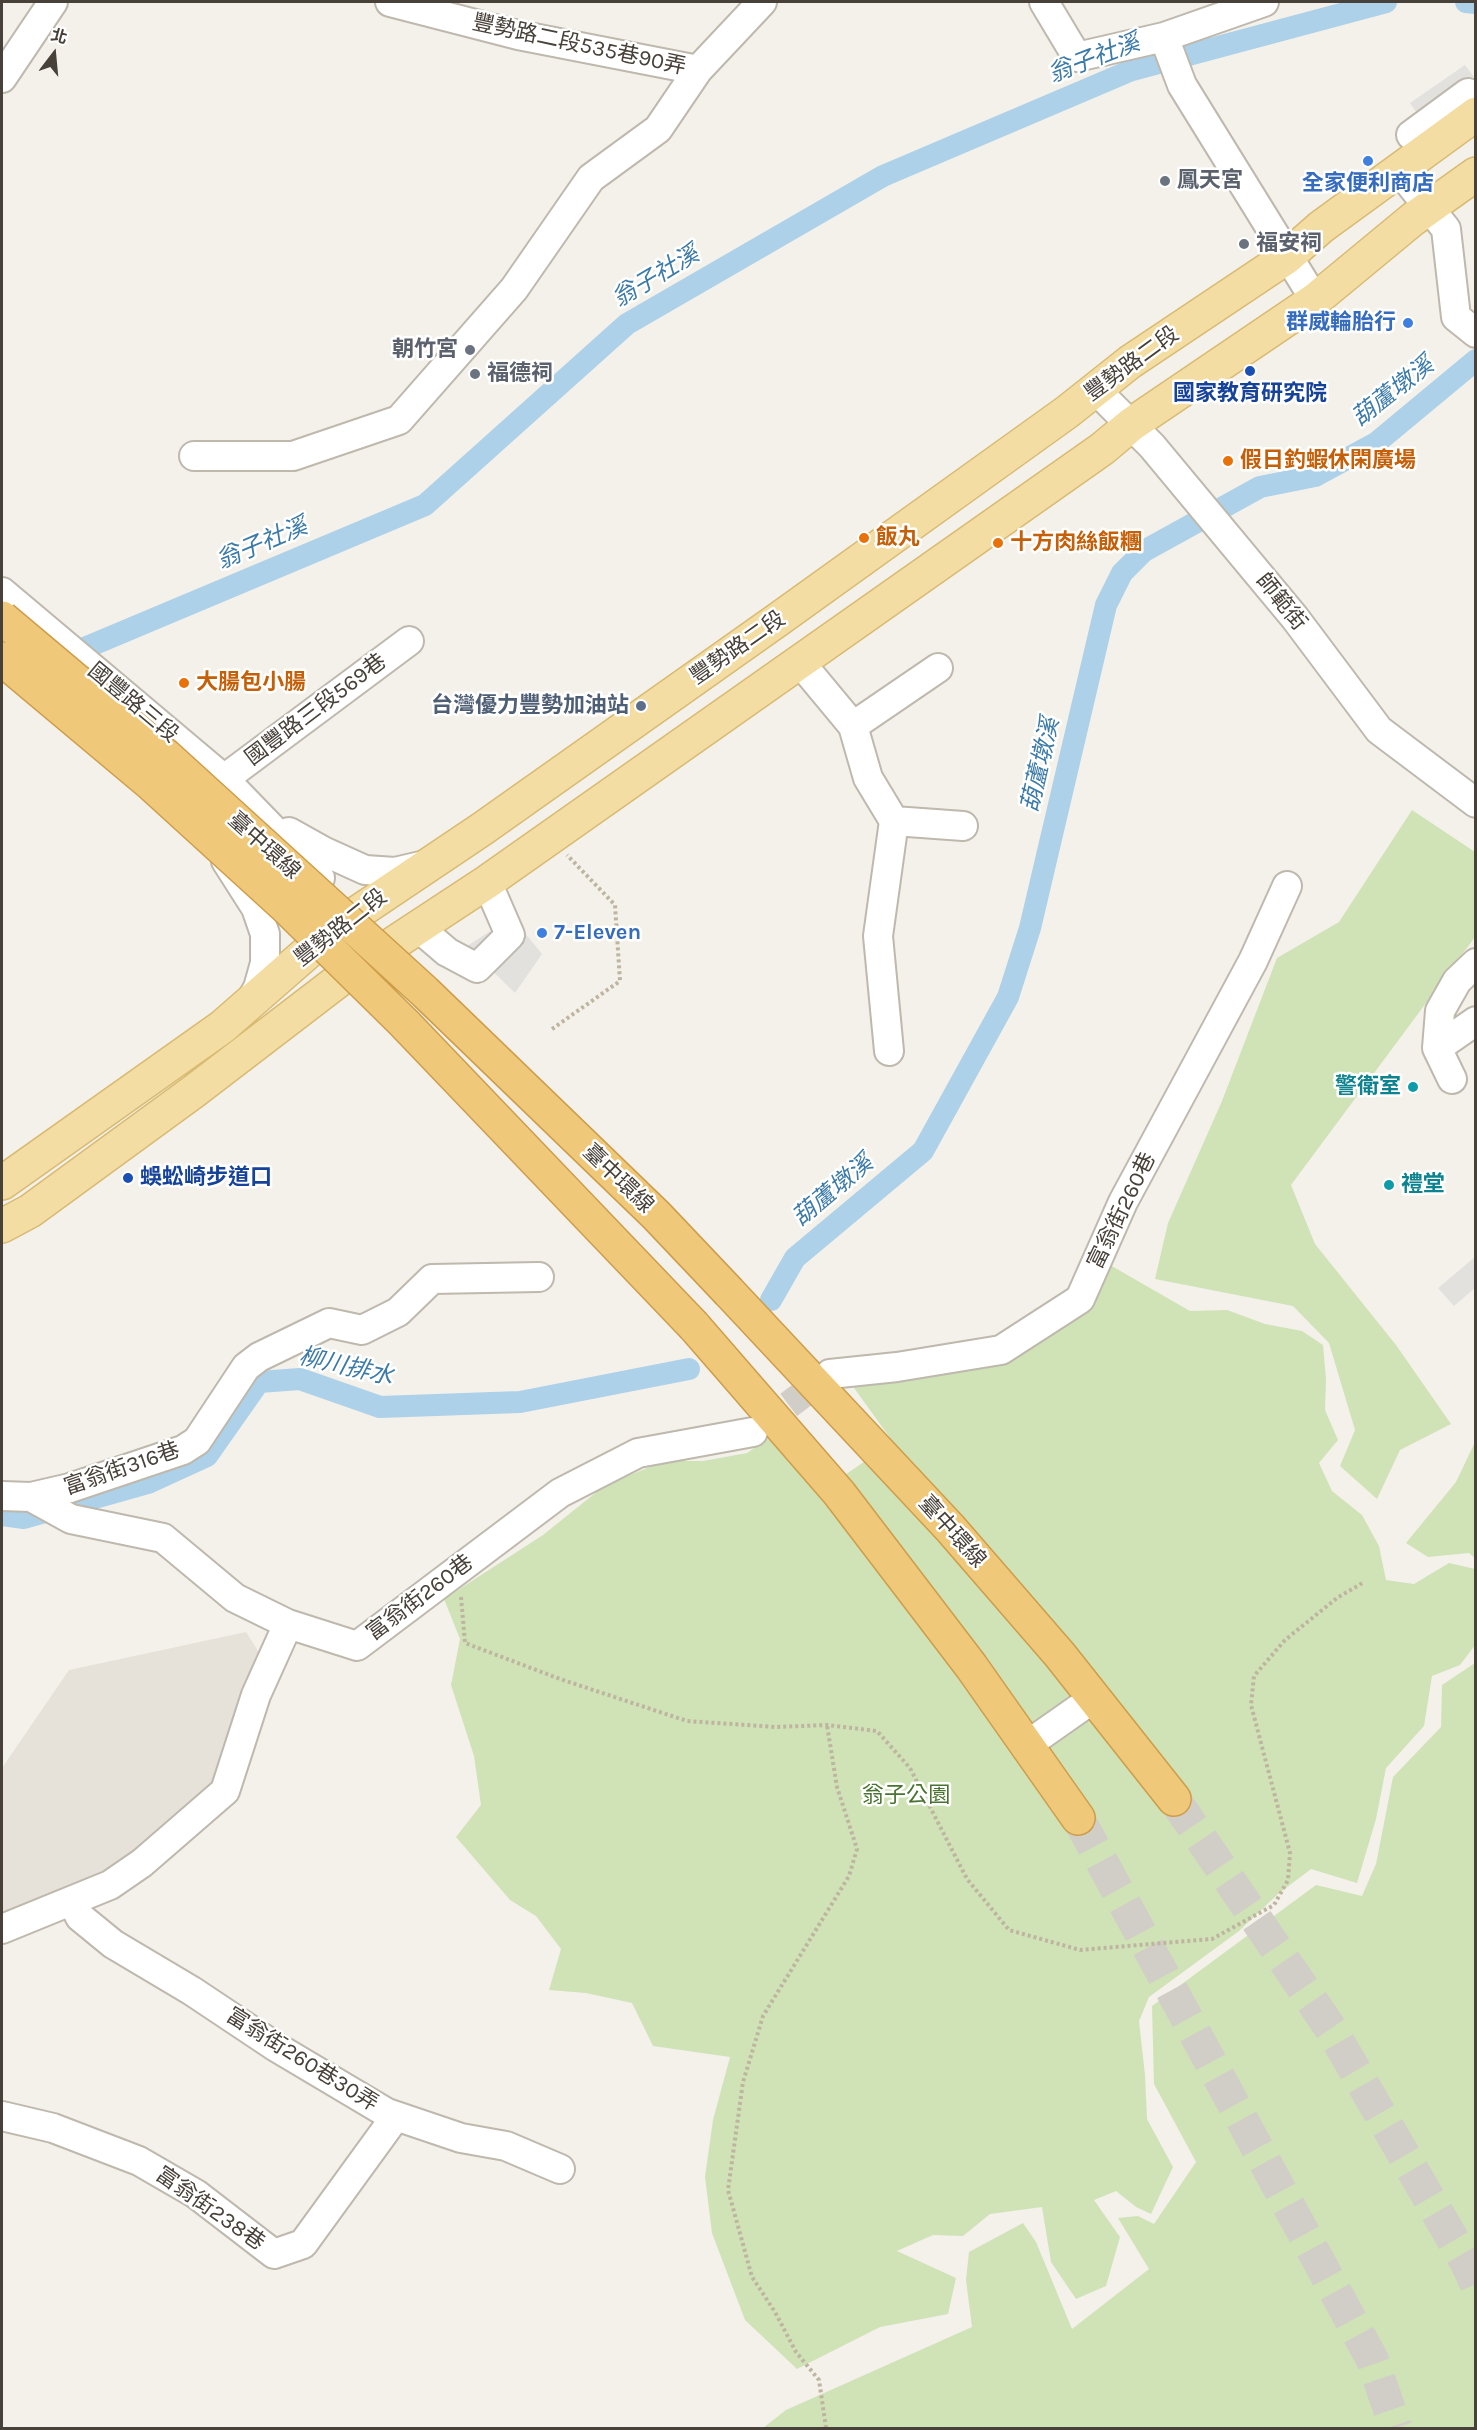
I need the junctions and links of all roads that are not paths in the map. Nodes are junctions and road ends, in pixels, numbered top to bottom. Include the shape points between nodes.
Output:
1 (53, 2) edge
2 (390, 2) edge
3 (762, 2) edge
4 (1044, 2) edge
5 (1264, 2) edge
6 (1164, 37) junction
7 (698, 70) junction
8 (2, 78) edge
9 (1476, 103) edge
10 (1476, 114) edge
11 (1411, 135) dead end
12 (1399, 170) junction
13 (1476, 174) edge
14 (1428, 208) junction
15 (1287, 256) junction
16 (1315, 300) junction
17 (1476, 333) edge
18 (1096, 390) junction
19 (1132, 424) junction
20 (194, 456) dead end
21 (2, 592) edge
22 (2, 618) edge
23 (409, 641) dead end
24 (799, 661) junction
25 (4, 665) edge
26 (938, 668) dead end
27 (853, 726) junction
28 (224, 780) junction
29 (1476, 802) edge
30 (262, 816) junction
31 (894, 821) junction
32 (963, 826) dead end
33 (219, 849) junction
34 (437, 859) junction
35 (487, 882) junction
36 (1287, 886) dead end
37 (354, 915) junction
38 (419, 928) junction
39 (317, 944) junction
40 (392, 945) junction
41 (1476, 963) edge
42 (347, 974) junction
43 (246, 1006) junction
44 (1476, 1021) edge
45 (1437, 1048) junction
46 (889, 1051) dead end
47 (1452, 1079) dead end
48 (2, 1184) edge
49 (2, 1226) edge
50 (539, 1277) dead end
51 (830, 1374) tunnel mouth
52 (753, 1432) tunnel mouth
53 (2, 1496) edge
54 (32, 1497) junction
55 (288, 1624) junction
56 (1094, 1698) junction
57 (1027, 1745) junction
58 (1174, 1799) tunnel mouth
59 (1078, 1818) tunnel mouth
60 (72, 1901) junction
61 (2, 1929) edge
62 (2, 2116) edge
63 (396, 2116) junction
64 (560, 2169) dead end

1 - 8 street
2 - 7 street, 豐勢路二段535巷90弄 via 518,35
3 - 7 street
4 - 6 street via 1077,57
5 - 6 street
6 - 15 street via 1182,85
7 - 20 street via 658,129 591,178 514,289 399,420 293,456
9 - 11 street via 1468,93
10 - 12 main road, 豐勢路二段
12 - 14 street
12 - 15 main road, 豐勢路二段
13 - 14 main road, 豐勢路二段
14 - 16 main road, 豐勢路二段
14 - 17 street via 1446,229 1456,317
15 - 16 street
15 - 18 main road, 豐勢路二段 via 1130,362
16 - 19 main road, 豐勢路二段
18 - 19 street, 師範街
18 - 34 main road, 豐勢路二段
19 - 24 main road, 豐勢路二段
19 - 29 street, 師範街 via 1295,618 1379,730
21 - 28 street, 國豐路三段
22 - 56 highway, 臺中環線, bridge via 166,756 425,992 656,1215 950,1528
23 - 28 street, 國豐路三段569巷
24 - 27 street
24 - 35 main road, 豐勢路二段
25 - 33 street
25 - 57 highway, 臺中環線, bridge via 150,783 285,906 404,1023 694,1326 839,1493
26 - 27 street
27 - 31 street via 868,778
28 - 30 street, 國豐路三段
30 - 34 street, 國豐路三段 via 365,870 400,872
30 - 37 street, 國豐路三段
31 - 32 street
31 - 46 street via 878,936
33 - 39 street
33 - 43 street via 256,908 265,934 262,976
34 - 37 main road, 豐勢路二段
35 - 38 main road, 豐勢路二段
35 - 38 street via 510,935 477,968 447,952
36 - 51 street, 富翁街260巷 via 1253,961 1123,1203 1080,1299 1001,1350
37 - 39 main road, 豐勢路二段
37 - 40 street, 國豐路三段
38 - 40 main road, 豐勢路二段
39 - 42 street
39 - 43 main road, 豐勢路二段
40 - 42 main road, 豐勢路二段
41 - 45 street via 1457,981 1440,1011
42 - 49 main road, 豐勢路二段 via 40,1204
43 - 48 main road, 豐勢路二段
44 - 45 street
45 - 47 street
50 - 54 street, 富翁街316巷 via 432,1279 398,1312 362,1330 329,1323 246,1367 197,1441 183,1450
52 - 55 street, 富翁街260巷 via 638,1453 561,1493 357,1646
53 - 54 street
54 - 55 street via 71,1519 163,1538 235,1598
55 - 60 street via 255,1695 225,1791 142,1863 110,1885
56 - 57 street
56 - 58 highway, 臺中環線
57 - 59 highway, 臺中環線
60 - 61 street
60 - 63 street, 富翁街260巷30弄 via 80,1917 113,1944 276,2048
62 - 63 street, 富翁街238巷 via 53,2128 139,2161 196,2194 274,2254 303,2244
63 - 64 street, 富翁街260巷30弄 via 461,2138 506,2146

